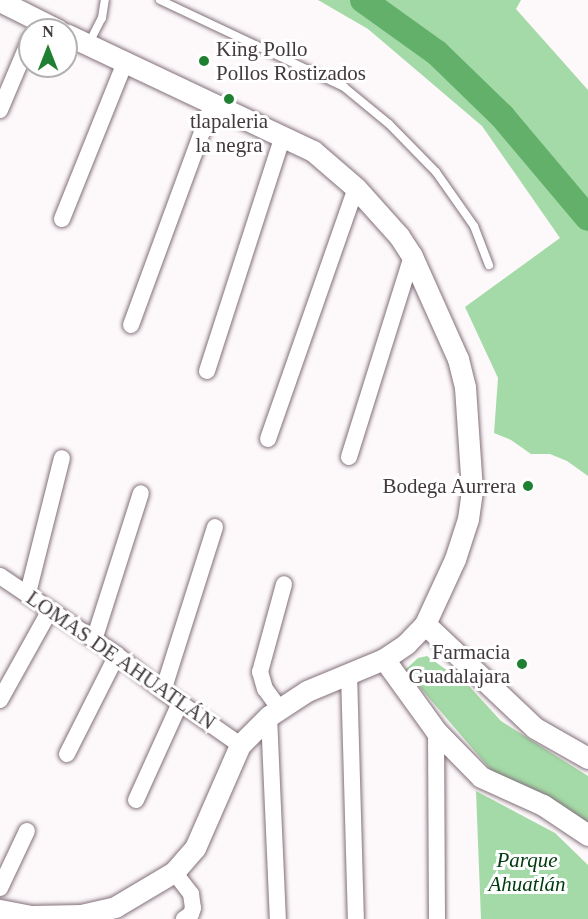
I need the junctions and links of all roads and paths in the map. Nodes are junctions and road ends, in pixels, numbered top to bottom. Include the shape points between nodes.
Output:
1 (105, 0) edge
2 (160, 0) edge
3 (0, 1) edge
4 (20, 18) edge
5 (78, 40) edge
6 (87, 45) junction
7 (125, 62) junction
8 (18, 68) edge
9 (213, 102) junction
10 (0, 110) edge
11 (283, 136) junction
12 (356, 189) junction
13 (62, 219) dead end
14 (412, 256) junction
15 (489, 265) dead end
16 (131, 325) dead end
17 (207, 371) dead end
18 (268, 440) dead end
19 (349, 457) dead end
20 (62, 458) dead end
21 (141, 493) dead end
22 (215, 527) dead end
23 (0, 576) edge
24 (284, 584) dead end
25 (28, 593) junction
26 (50, 610) junction
27 (424, 624) junction
28 (94, 640) junction
29 (117, 655) junction
30 (384, 659) junction
31 (349, 673) junction
32 (163, 691) junction
33 (0, 700) edge
34 (180, 703) junction
35 (274, 712) junction
36 (436, 731) junction
37 (240, 745) junction
38 (68, 754) dead end
39 (588, 758) edge
40 (136, 800) dead end
41 (27, 831) dead end
42 (588, 835) edge
43 (174, 872) junction
44 (0, 888) edge
45 (0, 910) edge
46 (184, 919) edge
47 (278, 919) edge
48 (356, 919) edge
49 (437, 919) edge

1 - 6 lane via 102,18
2 - 15 lane via 344,87 389,124 436,172 474,226
3 - 4 street
5 - 6 street
6 - 7 street
7 - 9 street
7 - 13 street
8 - 10 street
9 - 11 street
9 - 16 street
11 - 12 street via 314,151
11 - 17 street
12 - 14 street
12 - 18 street
14 - 19 street
14 - 27 street via 458,359 465,387 472,490 468,519 455,558
20 - 25 street
21 - 28 street
22 - 32 street
23 - 25 street, LOMAS DE AHUATLÁN
24 - 35 street via 260,672
25 - 26 street, LOMAS DE AHUATLÁN
26 - 28 street, LOMAS DE AHUATLÁN
26 - 33 street
27 - 30 street via 406,644
27 - 39 street via 535,728
28 - 29 street, LOMAS DE AHUATLÁN
29 - 32 street, LOMAS DE AHUATLÁN
29 - 38 street
30 - 31 street
30 - 36 street
31 - 35 street
31 - 48 street
32 - 34 street, LOMAS DE AHUATLÁN
34 - 37 street, LOMAS DE AHUATLÁN
34 - 40 street
35 - 37 street
35 - 47 street
36 - 42 street via 481,777 552,810
36 - 49 street
37 - 43 street via 195,848
41 - 44 street
43 - 45 street via 115,907 81,915 32,916
43 - 46 street via 191,894 191,914

